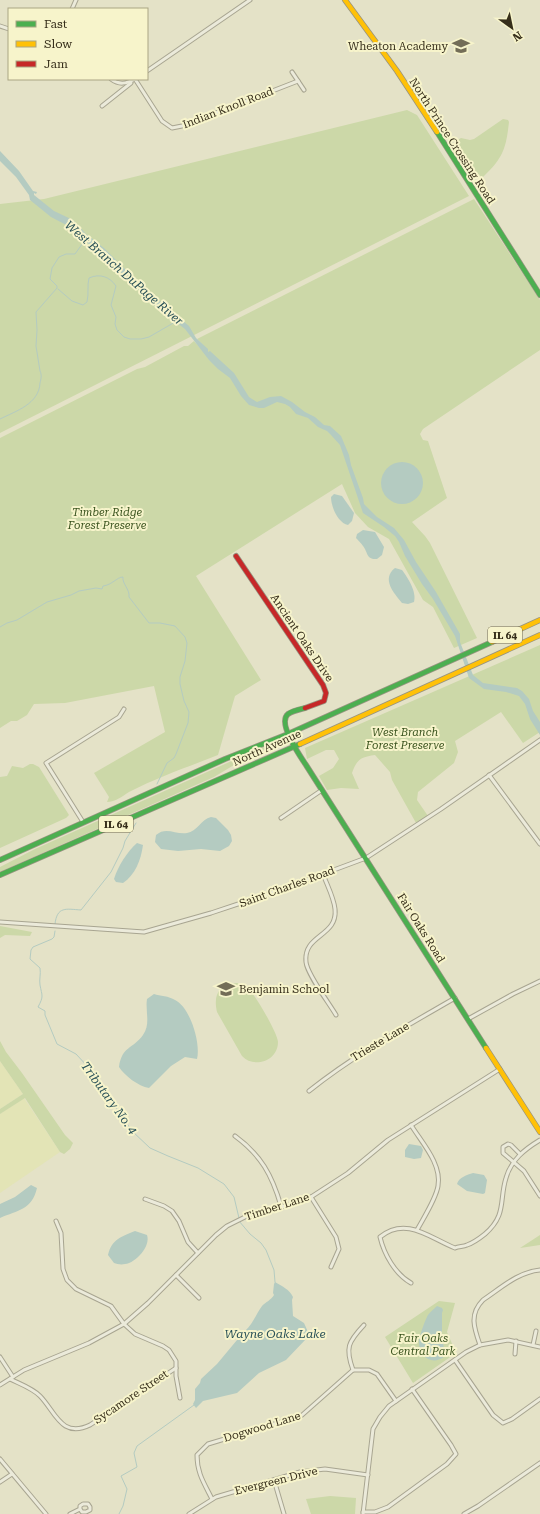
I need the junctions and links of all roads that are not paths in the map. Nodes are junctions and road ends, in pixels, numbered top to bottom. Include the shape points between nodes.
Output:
1 (250, 0) edge
2 (345, 0) edge
3 (245, 2) edge
4 (148, 70) edge
5 (292, 72) dead end
6 (112, 80) edge
7 (133, 80) edge
8 (134, 80) edge
9 (136, 80) edge
10 (298, 81) junction
11 (304, 90) dead end
12 (102, 106) dead end
13 (540, 295) edge
14 (236, 556) dead end
15 (540, 620) edge
16 (540, 635) edge
17 (124, 709) dead end
18 (288, 734) junction
19 (540, 740) edge
20 (295, 746) junction
21 (489, 775) junction
22 (322, 790) junction
23 (281, 818) dead end
24 (83, 822) junction
25 (540, 844) edge
26 (366, 858) junction
27 (0, 860) edge
28 (323, 874) junction
29 (0, 875) edge
30 (0, 922) edge
31 (540, 981) edge
32 (455, 998) junction
33 (336, 1015) dead end
34 (468, 1019) junction
35 (500, 1069) junction
36 (309, 1091) dead end
37 (411, 1125) junction
38 (540, 1132) edge
39 (235, 1136) dead end
40 (540, 1140) edge
41 (520, 1154) junction
42 (513, 1162) junction
43 (540, 1196) edge
44 (311, 1197) junction
45 (145, 1199) dead end
46 (281, 1206) junction
47 (56, 1221) dead end
48 (418, 1230) junction
49 (198, 1253) junction
50 (331, 1267) dead end
51 (540, 1270) edge
52 (176, 1275) junction
53 (411, 1282) dead end
54 (198, 1298) dead end
55 (124, 1324) junction
56 (364, 1325) dead end
57 (536, 1331) dead end
58 (516, 1341) junction
59 (480, 1345) junction
60 (533, 1345) junction
61 (540, 1347) edge
62 (515, 1354) dead end
63 (0, 1357) edge
64 (455, 1360) junction
65 (176, 1368) junction
66 (354, 1370) junction
67 (12, 1378) junction
68 (0, 1385) edge
69 (412, 1389) junction
70 (180, 1398) dead end
71 (540, 1399) edge
72 (396, 1401) junction
73 (192, 1453) dead end
74 (197, 1455) junction
75 (0, 1459) edge
76 (540, 1463) edge
77 (12, 1474) junction
78 (368, 1475) junction
79 (274, 1480) junction
80 (0, 1482) edge
81 (212, 1499) junction
82 (80, 1509) dead end
83 (363, 1513) edge
84 (46, 1514) edge
85 (70, 1514) edge
86 (188, 1514) edge
87 (284, 1514) edge
88 (464, 1514) edge

1 - 3 street
2 - 13 main road, North Prince Crossing Road via 446,145
3 - 4 street
5 - 10 street
6 - 7 street via 121,84
8 - 12 street
9 - 10 street, Indian Knoll Road via 162,121 172,128
10 - 11 street
14 - 18 main road, Ancient Oaks Drive via 324,685 327,697 324,701 288,714 284,724
15 - 18 main road, North Avenue / IL 64
16 - 20 main road, North Avenue / IL 64
17 - 24 street via 119,717 46,763
18 - 20 main road, Fair Oaks Road
18 - 24 main road, North Avenue / IL 64
19 - 21 street, Saint Charles Road
20 - 22 main road, Fair Oaks Road
20 - 29 main road, North Avenue / IL 64
21 - 25 street
21 - 26 street, Saint Charles Road
22 - 23 street
22 - 26 main road, Fair Oaks Road
24 - 27 main road, North Avenue / IL 64
26 - 28 street, Saint Charles Road
26 - 32 main road, Fair Oaks Road
28 - 30 street, Saint Charles Road via 211,913 144,932
28 - 33 street via 335,905 335,919 329,929 310,944 306,961 308,970
31 - 34 street
32 - 34 main road, Fair Oaks Road
32 - 36 street, Trieste Lane via 370,1048
34 - 35 main road, Fair Oaks Road
35 - 37 street, Timber Lane
35 - 38 main road, Fair Oaks Road
37 - 44 street, Timber Lane via 383,1143 348,1173
37 - 48 street via 436,1164 439,1178 434,1197
39 - 46 street via 250,1148 266,1168 274,1182
40 - 41 street
41 - 42 street
41 - 42 street via 511,1144 504,1145 503,1153
42 - 43 street via 528,1176
42 - 48 street via 505,1179 500,1213 485,1234 468,1245 455,1248
44 - 46 street, Timber Lane
44 - 50 street via 336,1237 339,1249
45 - 49 street via 172,1211 188,1242
46 - 49 street, Timber Lane via 238,1220 219,1233
47 - 55 street via 61,1233 63,1269 67,1280 76,1289 111,1306
48 - 53 street via 392,1230 380,1237 383,1249 396,1269
49 - 52 street, Timber Lane
51 - 59 street via 518,1276 479,1305 473,1316 473,1324
52 - 54 street
52 - 55 street, Timber Lane
55 - 65 street via 135,1334 169,1350 176,1361
55 - 67 street, Timber Lane via 93,1342 30,1367
56 - 66 street via 349,1347 348,1357
57 - 60 street
58 - 59 street
58 - 60 street
58 - 62 street
59 - 64 street
60 - 61 street
63 - 67 street, Sycamore Street
64 - 69 street
64 - 71 street via 493,1415 503,1423
65 - 67 street, Sycamore Street via 80,1428 72,1428 61,1423 39,1394
65 - 70 street
66 - 72 street via 369,1370 377,1374
66 - 74 street, Dogwood Lane via 301,1416 213,1442
67 - 68 street, Timber Lane
69 - 72 street
69 - 83 street via 456,1454 447,1464 388,1507
72 - 78 street via 384,1412 373,1429
73 - 74 street
74 - 81 street via 198,1471
75 - 77 street
76 - 88 street
77 - 80 street
77 - 84 street
78 - 79 street, Evergreen Drive via 316,1469
78 - 83 street
79 - 81 street, Evergreen Drive
79 - 87 street
81 - 86 street, Evergreen Drive
82 - 85 street

